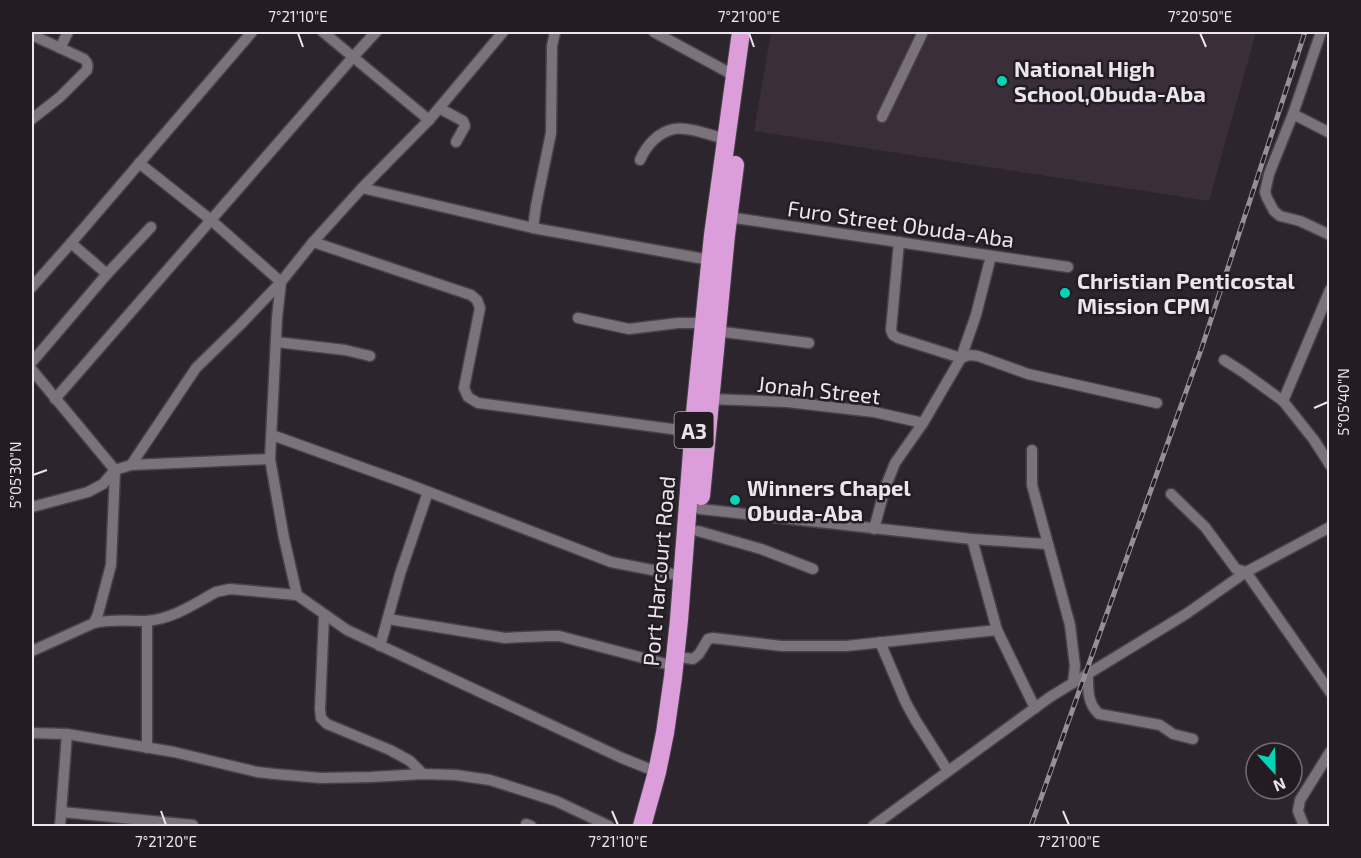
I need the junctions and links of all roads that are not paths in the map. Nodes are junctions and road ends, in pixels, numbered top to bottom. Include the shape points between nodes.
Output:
1 (68, 32) edge
2 (252, 32) edge
3 (323, 32) edge
4 (376, 32) edge
5 (503, 32) edge
6 (555, 32) edge
7 (654, 32) edge
8 (741, 32) edge
9 (752, 32) edge
10 (923, 32) edge
11 (1322, 32) edge
12 (32, 35) edge
13 (60, 48) junction
14 (353, 57) junction
15 (735, 76) junction
16 (439, 108) junction
17 (1293, 114) junction
18 (882, 117) dead end
19 (32, 119) edge
20 (429, 120) junction
21 (1329, 133) edge
22 (726, 139) junction
23 (456, 142) dead end
24 (640, 160) dead end
25 (139, 163) junction
26 (362, 188) junction
27 (728, 217) junction
28 (211, 220) junction
29 (151, 227) dead end
30 (533, 228) junction
31 (1329, 235) edge
32 (313, 242) junction
33 (898, 242) junction
34 (71, 243) junction
35 (991, 256) junction
36 (710, 260) junction
37 (1068, 267) dead end
38 (107, 274) junction
39 (281, 282) junction
40 (32, 287) edge
41 (1329, 290) edge
42 (578, 318) dead end
43 (710, 327) junction
44 (276, 342) junction
45 (809, 343) dead end
46 (370, 356) dead end
47 (961, 358) junction
48 (1224, 360) dead end
49 (32, 362) edge
50 (32, 370) edge
51 (56, 399) junction
52 (710, 399) junction
53 (1283, 401) junction
54 (1157, 403) dead end
55 (923, 423) junction
56 (694, 432) junction
57 (272, 435) junction
58 (1032, 450) dead end
59 (270, 459) junction
60 (131, 465) junction
61 (1329, 465) edge
62 (116, 470) junction
63 (428, 492) junction
64 (1171, 494) dead end
65 (32, 507) edge
66 (700, 509) junction
67 (1329, 528) edge
68 (874, 529) junction
69 (698, 531) junction
70 (972, 539) junction
71 (1047, 544) junction
72 (813, 569) dead end
73 (1246, 572) junction
74 (682, 576) junction
75 (297, 595) junction
76 (324, 615) junction
77 (388, 619) junction
78 (147, 621) junction
79 (94, 623) junction
80 (997, 630) junction
81 (880, 642) junction
82 (380, 645) junction
83 (32, 651) edge
84 (680, 662) junction
85 (1088, 674) junction
86 (1073, 683) junction
87 (1329, 692) edge
88 (1035, 708) junction
89 (32, 733) edge
90 (67, 735) junction
91 (1193, 739) dead end
92 (147, 748) junction
93 (1329, 752) edge
94 (948, 771) junction
95 (657, 772) junction
96 (423, 774) junction
97 (62, 812) junction
98 (650, 819) edge
99 (193, 825) edge
100 (60, 826) edge
101 (609, 826) edge
102 (873, 826) edge
103 (1304, 826) edge

1 - 13 street
2 - 25 street
3 - 14 street
4 - 14 street
5 - 16 street
6 - 30 street via 551,133
7 - 15 street
8 - 15 highway, Port Harcourt Road / A3
9 - 27 highway, Port Harcourt Road / A3
10 - 18 street
11 - 17 street
12 - 13 street
13 - 19 street via 84,59 87,70
14 - 20 street
14 - 28 street
15 - 22 highway, Port Harcourt Road / A3
16 - 20 street
16 - 23 street via 465,123
17 - 21 street
17 - 31 street via 1269,174 1267,198 1280,216
20 - 26 street
22 - 24 street via 674,129 652,142
22 - 36 highway, Port Harcourt Road / A3
25 - 28 street
25 - 34 street
26 - 30 street
26 - 32 street
27 - 33 street, Furo Street Obuda-Aba
27 - 43 highway, Port Harcourt Road / A3
28 - 39 street
28 - 51 street
29 - 38 street
30 - 36 street
32 - 39 street
32 - 56 street via 477,300 480,308 464,388 468,397 478,403
33 - 35 street, Furo Street Obuda-Aba
33 - 47 street via 893,334
34 - 38 street
34 - 40 street
35 - 37 street, Furo Street Obuda-Aba
35 - 47 street
36 - 43 highway, Port Harcourt Road / A3
38 - 49 street
39 - 44 street
39 - 60 street via 196,369
41 - 53 street
42 - 43 street via 629,329 678,323
43 - 45 street
43 - 52 highway, Port Harcourt Road / A3
43 - 56 highway, Port Harcourt Road / A3
44 - 46 street
44 - 57 street
47 - 54 street via 978,356 1028,374
47 - 55 street
48 - 53 street
50 - 51 street
51 - 62 street
52 - 55 street, Jonah Street via 798,403 874,412
52 - 66 highway, Port Harcourt Road / A3
53 - 61 street
55 - 68 street via 895,463
56 - 74 highway, Port Harcourt Road / A3
57 - 59 street
57 - 63 street
58 - 71 street via 1032,485
59 - 60 street
59 - 75 street
60 - 62 street
62 - 65 street via 88,492
62 - 79 street via 111,565
63 - 74 street via 612,561
63 - 77 street
64 - 73 street via 1205,527 1236,569
66 - 68 street
66 - 69 highway, Port Harcourt Road / A3
67 - 73 street
68 - 70 street
69 - 72 street
69 - 84 highway, Port Harcourt Road / A3 via 691,624
70 - 71 street
70 - 80 street
71 - 86 street via 1070,625
73 - 85 street
73 - 87 street
74 - 84 highway, Port Harcourt Road / A3
75 - 76 street
75 - 78 street via 223,590 179,613
76 - 82 street
76 - 96 street via 321,718 390,750
77 - 82 street
77 - 84 street via 505,638 559,636
78 - 79 street
78 - 92 street
79 - 83 street
80 - 81 street
80 - 88 street
81 - 84 street via 782,646 713,638 693,659
81 - 94 street via 906,704
82 - 95 street
84 - 95 highway, Port Harcourt Road / A3
84 - 98 highway, Port Harcourt Road / A3 via 675,736
85 - 86 street
85 - 91 street via 1090,703 1099,714 1160,725 1173,734
86 - 88 street
88 - 94 street
89 - 90 street
90 - 92 street
90 - 97 street
92 - 96 street via 275,774 321,778
93 - 103 street via 1300,800 1298,811
94 - 102 street
95 - 98 highway, Port Harcourt Road / A3
96 - 101 street via 490,780 556,801
97 - 99 street
97 - 100 street

